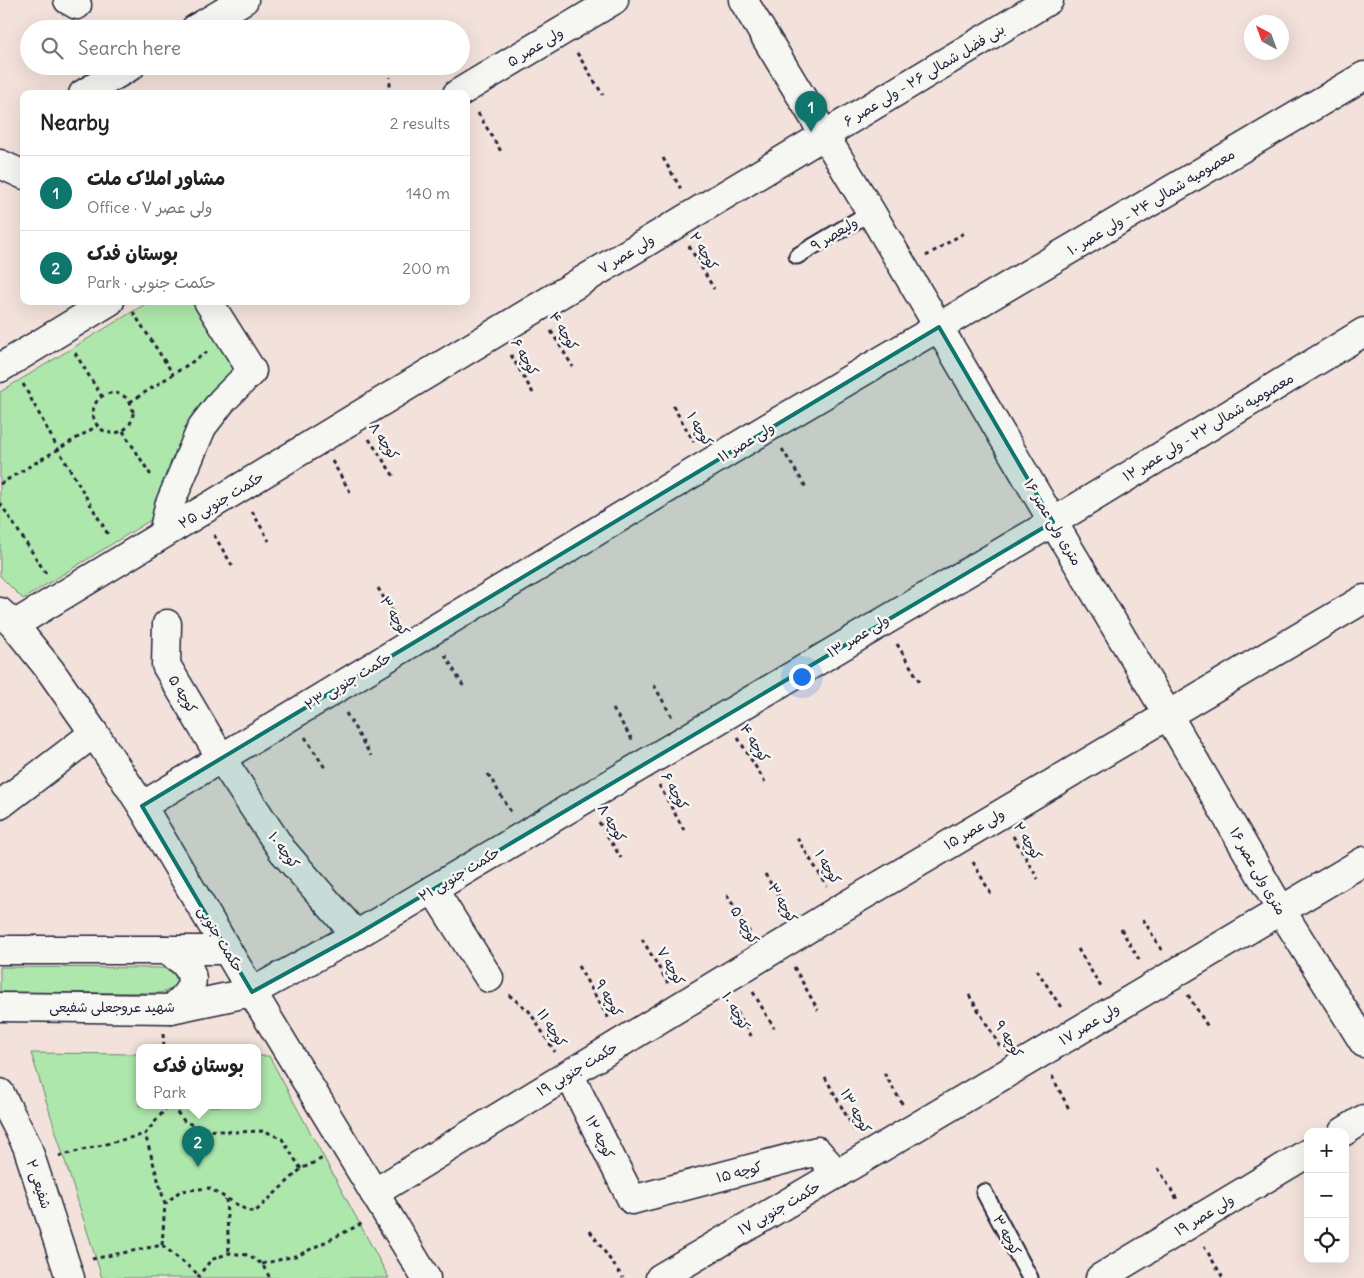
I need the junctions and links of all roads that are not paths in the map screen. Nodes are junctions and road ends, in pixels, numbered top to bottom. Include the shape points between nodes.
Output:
1 (614, 0) edge
2 (743, 0) edge
3 (1049, 0) edge
4 (239, 2) edge
5 (210, 20) edge
6 (116, 75) edge
7 (1364, 76) edge
8 (90, 90) edge
9 (463, 90) edge
10 (824, 135) junction
11 (0, 164) edge
12 (20, 173) edge
13 (871, 212) junction
14 (797, 256) dead end
15 (121, 305) edge
16 (210, 305) edge
17 (939, 327) junction
18 (1364, 332) edge
19 (5, 365) edge
20 (427, 374) joint
21 (1053, 522) junction
22 (163, 534) junction
23 (554, 558) joint
24 (1364, 599) edge
25 (7, 619) edge
26 (167, 624) dead end
27 (1168, 715) junction
28 (94, 733) junction
29 (665, 751) joint
30 (221, 758) junction
31 (0, 805) edge
32 (142, 806) junction
33 (1364, 861) edge
34 (433, 890) junction
35 (1281, 910) junction
36 (356, 935) junction
37 (782, 944) joint
38 (0, 950) edge
39 (165, 950) junction
40 (227, 950) junction
41 (489, 978) road end
42 (252, 992) junction
43 (0, 1007) edge
44 (171, 1009) junction
45 (1364, 1043) edge
46 (569, 1074) junction
47 (0, 1093) edge
48 (1364, 1119) edge
49 (1349, 1128) edge
50 (907, 1133) joint
51 (1304, 1155) edge
52 (837, 1174) junction
53 (984, 1192) dead end
54 (632, 1200) joint
55 (380, 1202) junction
56 (67, 1271) edge
57 (426, 1278) edge
58 (660, 1278) edge
59 (1030, 1278) edge
60 (1100, 1278) edge

1 - 9 street, ولی عصر ۵
2 - 10 street, ۱۶ متری ولی عصر
3 - 10 street, بنی فضل شمالی ۲۶ - ولی عصر ۶
4 - 5 street
6 - 8 street
7 - 17 street, معصومیه شمالی ۲۴ - ولی عصر ۱۰
10 - 13 street, ۱۶ متری ولی عصر
10 - 20 street, ولی عصر ۷
11 - 12 street
13 - 14 lane, ولیعصر ۹
13 - 17 street, ۱۶ متری ولی عصر
15 - 19 street via 61,331
16 - 22 street via 252,371 202,427 169,506
17 - 21 street, ۱۶ متری ولی عصر
17 - 23 street, ولی عصر ۱۱
18 - 21 street, معصومیه شمالی ۲۲ - ولی عصر ۱۲
20 - 22 street, حکمت جنوبی ۲۵
21 - 27 street, ۱۶ متری ولی عصر
21 - 29 street, ولی عصر ۱۳
22 - 25 street, حکمت جنوبی ۲۵ via 61,596
23 - 30 street, حکمت جنوبی ۲۳
24 - 27 street, ولی عصر ۱۵
25 - 28 street, حکمت جنوبی via 50,670
26 - 30 street, کوچه ۵ via 166,665
27 - 35 street, ۱۶ متری ولی عصر
27 - 37 street, ولی عصر ۱۵
28 - 31 street
28 - 32 street, حکمت جنوبی
29 - 34 street, حکمت جنوبی ۲۱
30 - 32 street, حکمت جنوبی ۲۳
30 - 36 street, کوچه ۱۰ via 282,850
32 - 40 street, حکمت جنوبی
33 - 35 street, ولی عصر ۱۷
34 - 36 street, حکمت جنوبی ۲۱
34 - 41 street
35 - 45 street, ۱۶ متری ولی عصر
35 - 50 street, ولی عصر ۱۷
36 - 42 street, حکمت جنوبی ۲۱
37 - 46 street, حکمت جنوبی ۱۹
38 - 39 street
39 - 40 street
39 - 44 street via 182,961 192,973 192,985
40 - 42 street, حکمت جنوبی
42 - 44 street, شهید عروجعلی شفیعی
42 - 55 street, حکمت جنوبی
43 - 44 street, شهید عروجعلی شفیعی
46 - 54 street, کوچه ۱۲
46 - 55 street, حکمت جنوبی ۱۹
47 - 56 street, شفیعی ۲ via 27,1146
48 - 49 street
50 - 52 street, حکمت جنوبی ۱۷
51 - 60 street, ولی عصر ۱۹
52 - 54 street, کوچه ۱۵ via 817,1151
52 - 58 street, حکمت جنوبی ۱۷
53 - 59 lane, کوچه ۳
55 - 57 street, حکمت جنوبی

